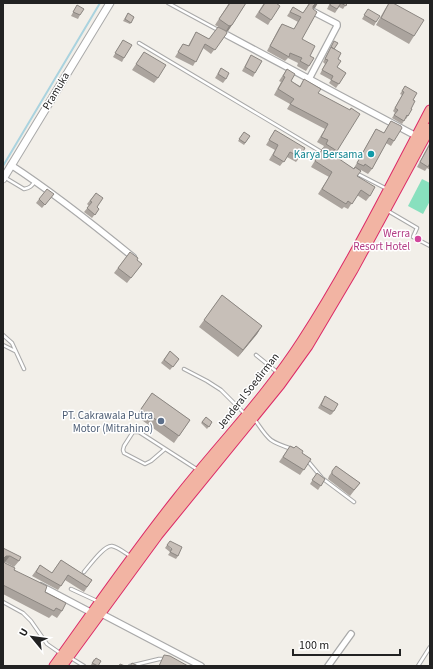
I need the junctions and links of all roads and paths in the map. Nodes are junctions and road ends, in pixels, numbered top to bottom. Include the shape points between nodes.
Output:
1 (168, 3) edge
2 (108, 4) edge
3 (314, 12) edge
4 (227, 35) joint
5 (139, 43) dead end
6 (309, 79) junction
7 (430, 110) edge
8 (430, 128) edge
9 (416, 136) junction
10 (329, 157) edge
11 (11, 165) junction
12 (353, 172) edge
13 (4, 178) edge
14 (35, 181) junction
15 (388, 189) junction
16 (386, 210) junction
17 (430, 246) edge
18 (136, 260) edge
19 (3, 335) edge
20 (3, 345) edge
21 (16, 351) junction
22 (256, 355) dead end
23 (24, 369) dead end
24 (184, 369) dead end
25 (278, 374) junction
26 (250, 416) junction
27 (165, 449) junction
28 (298, 452) edge
29 (306, 459) edge
30 (200, 471) junction
31 (354, 502) dead end
32 (132, 557) junction
33 (84, 572) dead end
34 (37, 584) edge
35 (71, 589) dead end
36 (3, 602) edge
37 (99, 602) junction
38 (96, 613) junction
39 (352, 634) dead end
40 (430, 648) edge
41 (65, 656) junction
42 (166, 660) edge
43 (54, 666) edge
44 (62, 666) edge
45 (84, 666) edge
46 (130, 666) edge
47 (201, 666) edge
48 (328, 666) edge
49 (418, 666) edge

1 - 4 lane
2 - 11 street, Pramuka
3 - 6 street via 337,26
4 - 6 street
5 - 10 lane
6 - 9 street
7 - 9 highway, Jenderal Soedirman
8 - 16 highway, Jenderal Soedirman
9 - 15 highway, Jenderal Soedirman
11 - 13 street, Pramuka
11 - 14 street
12 - 15 lane
13 - 14 lane via 24,188 32,186
14 - 18 street via 105,233
15 - 25 highway, Jenderal Soedirman via 324,305
16 - 17 lane via 417,228 413,237
16 - 26 highway, Jenderal Soedirman via 308,346 292,369
19 - 21 lane
20 - 21 lane
21 - 23 lane
22 - 25 lane
24 - 26 lane via 221,390
25 - 26 highway, Jenderal Soedirman
26 - 28 lane via 274,443
26 - 30 highway, Jenderal Soedirman
26 - 38 highway, Jenderal Soedirman
27 - 27 lane via 145,464 123,450 136,431
27 - 30 lane
29 - 31 lane via 322,478
30 - 32 highway, Jenderal Soedirman
32 - 33 lane via 111,546 105,548
32 - 37 highway, Jenderal Soedirman
34 - 38 street
35 - 37 lane
36 - 41 lane via 27,617 47,644
37 - 38 highway, Jenderal Soedirman
38 - 41 highway, Jenderal Soedirman
38 - 47 street
39 - 48 street
40 - 49 lane
41 - 43 highway, Jenderal Soedirman
41 - 44 highway, Jenderal Soedirman
41 - 45 lane
42 - 46 lane via 159,659

